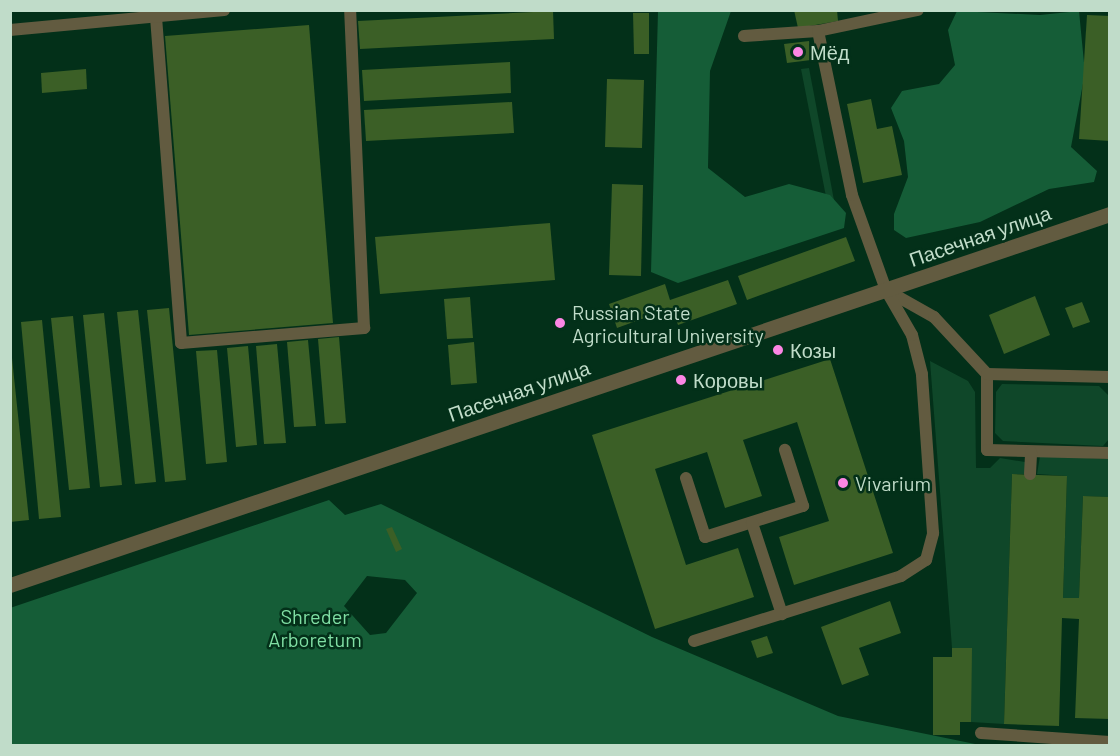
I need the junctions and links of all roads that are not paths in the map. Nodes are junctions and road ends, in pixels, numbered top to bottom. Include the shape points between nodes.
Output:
1 (224, 10) edge
2 (350, 10) edge
3 (918, 10) edge
4 (156, 17) junction
5 (10, 30) edge
6 (818, 31) junction
7 (744, 36) dead end
8 (1110, 214) edge
9 (886, 290) junction
10 (987, 374) junction
11 (1110, 377) edge
12 (785, 450) dead end
13 (1031, 452) junction
14 (1110, 453) edge
15 (1030, 474) dead end
16 (686, 478) dead end
17 (752, 523) junction
18 (10, 585) edge
19 (782, 614) junction
20 (694, 641) dead end
21 (981, 733) dead end
22 (1110, 742) edge

1 - 4 lane
2 - 4 lane via 364,328 181,343
3 - 6 lane
4 - 5 lane
6 - 7 lane
6 - 9 lane via 852,195
8 - 9 street, Пасечная улица
9 - 10 lane via 934,317
9 - 18 street, Пасечная улица
9 - 19 lane via 912,335 922,374 933,533 926,560 901,576
10 - 11 lane
10 - 13 lane via 987,450
12 - 17 lane via 803,507
13 - 14 lane
13 - 15 lane
16 - 17 lane via 705,537
17 - 19 lane
19 - 20 lane
21 - 22 lane

